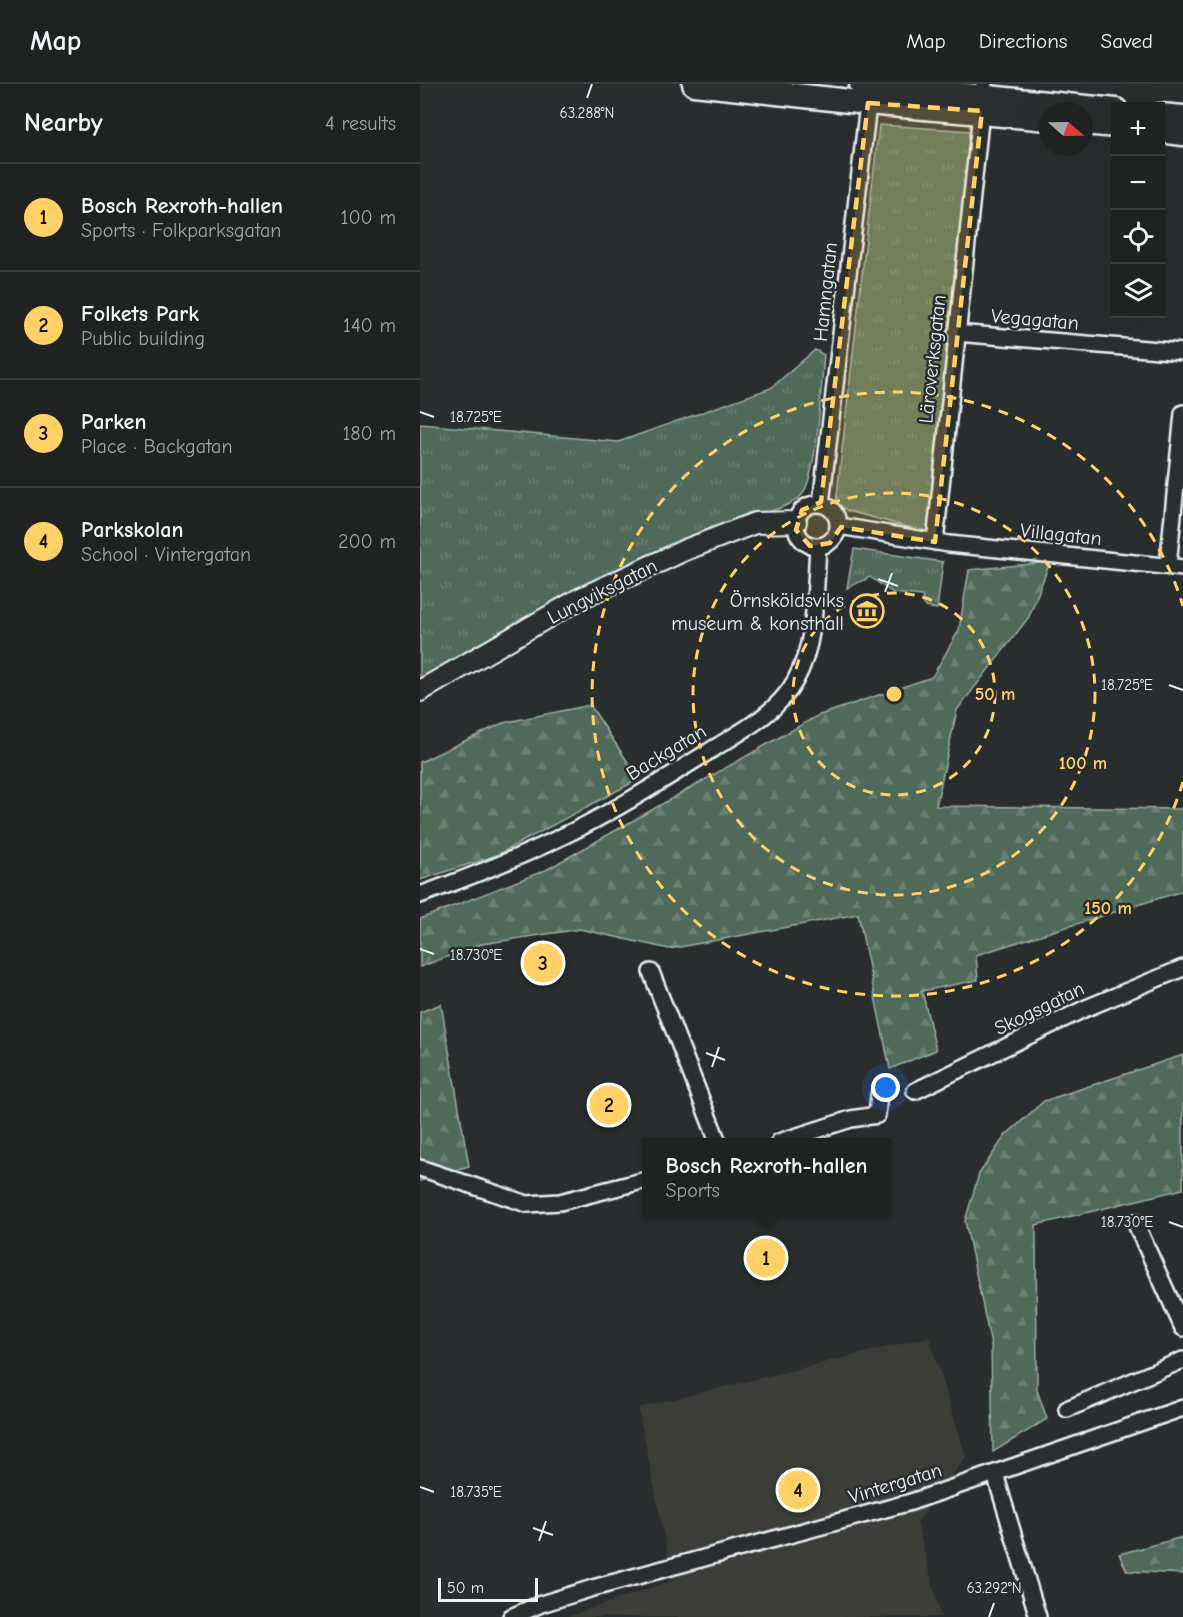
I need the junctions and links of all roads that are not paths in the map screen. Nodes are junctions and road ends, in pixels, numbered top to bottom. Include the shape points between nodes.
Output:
1 (694, 84) edge
2 (867, 89) edge
3 (983, 97) edge
4 (1111, 110) edge
5 (1165, 115) edge
6 (1039, 116) edge
7 (1183, 117) edge
8 (1093, 124) edge
9 (1111, 126) edge
10 (1165, 132) edge
11 (1183, 134) edge
12 (956, 333) junction
13 (1183, 352) edge
14 (1183, 413) edge
15 (821, 504) junction
16 (796, 522) junction
17 (839, 526) junction
18 (935, 542) junction
19 (818, 547) junction
20 (1175, 567) edge
21 (420, 691) edge
22 (420, 895) edge
23 (1183, 968) edge
24 (651, 972) dead end
25 (915, 1091) dead end
26 (879, 1094) dead end
27 (716, 1138) edge
28 (794, 1138) edge
29 (420, 1168) edge
30 (642, 1181) edge
31 (1135, 1222) dead end
32 (1183, 1328) edge
33 (1183, 1360) edge
34 (1183, 1408) edge
35 (1067, 1409) dead end
36 (995, 1474) junction
37 (512, 1617) edge
38 (1038, 1617) edge

1 - 2 main road
2 - 3 main road
2 - 15 street, Hamngatan
3 - 4 main road
3 - 6 main road
3 - 12 street, Läroverksgatan
5 - 7 main road
8 - 9 main road
10 - 11 main road
12 - 13 street, Vegagatan
12 - 18 street, Läroverksgatan
14 - 20 street
15 - 16 street via 808,506
15 - 17 street via 832,510
16 - 19 street via 799,537
16 - 21 street, Lungviksgatan via 755,523 685,550 581,598
17 - 18 street
17 - 19 street via 830,543
18 - 20 street, Villagatan
19 - 22 street, Backgatan via 805,657 796,680 772,709 665,779 561,837
23 - 25 street, Skogsgatan via 1084,1009
24 - 27 street
26 - 28 street via 877,1115 851,1119
29 - 30 street via 527,1204 560,1202
31 - 32 street
33 - 35 street
34 - 36 street, Vintergatan
36 - 37 street, Vintergatan via 872,1513 593,1588
36 - 38 street

